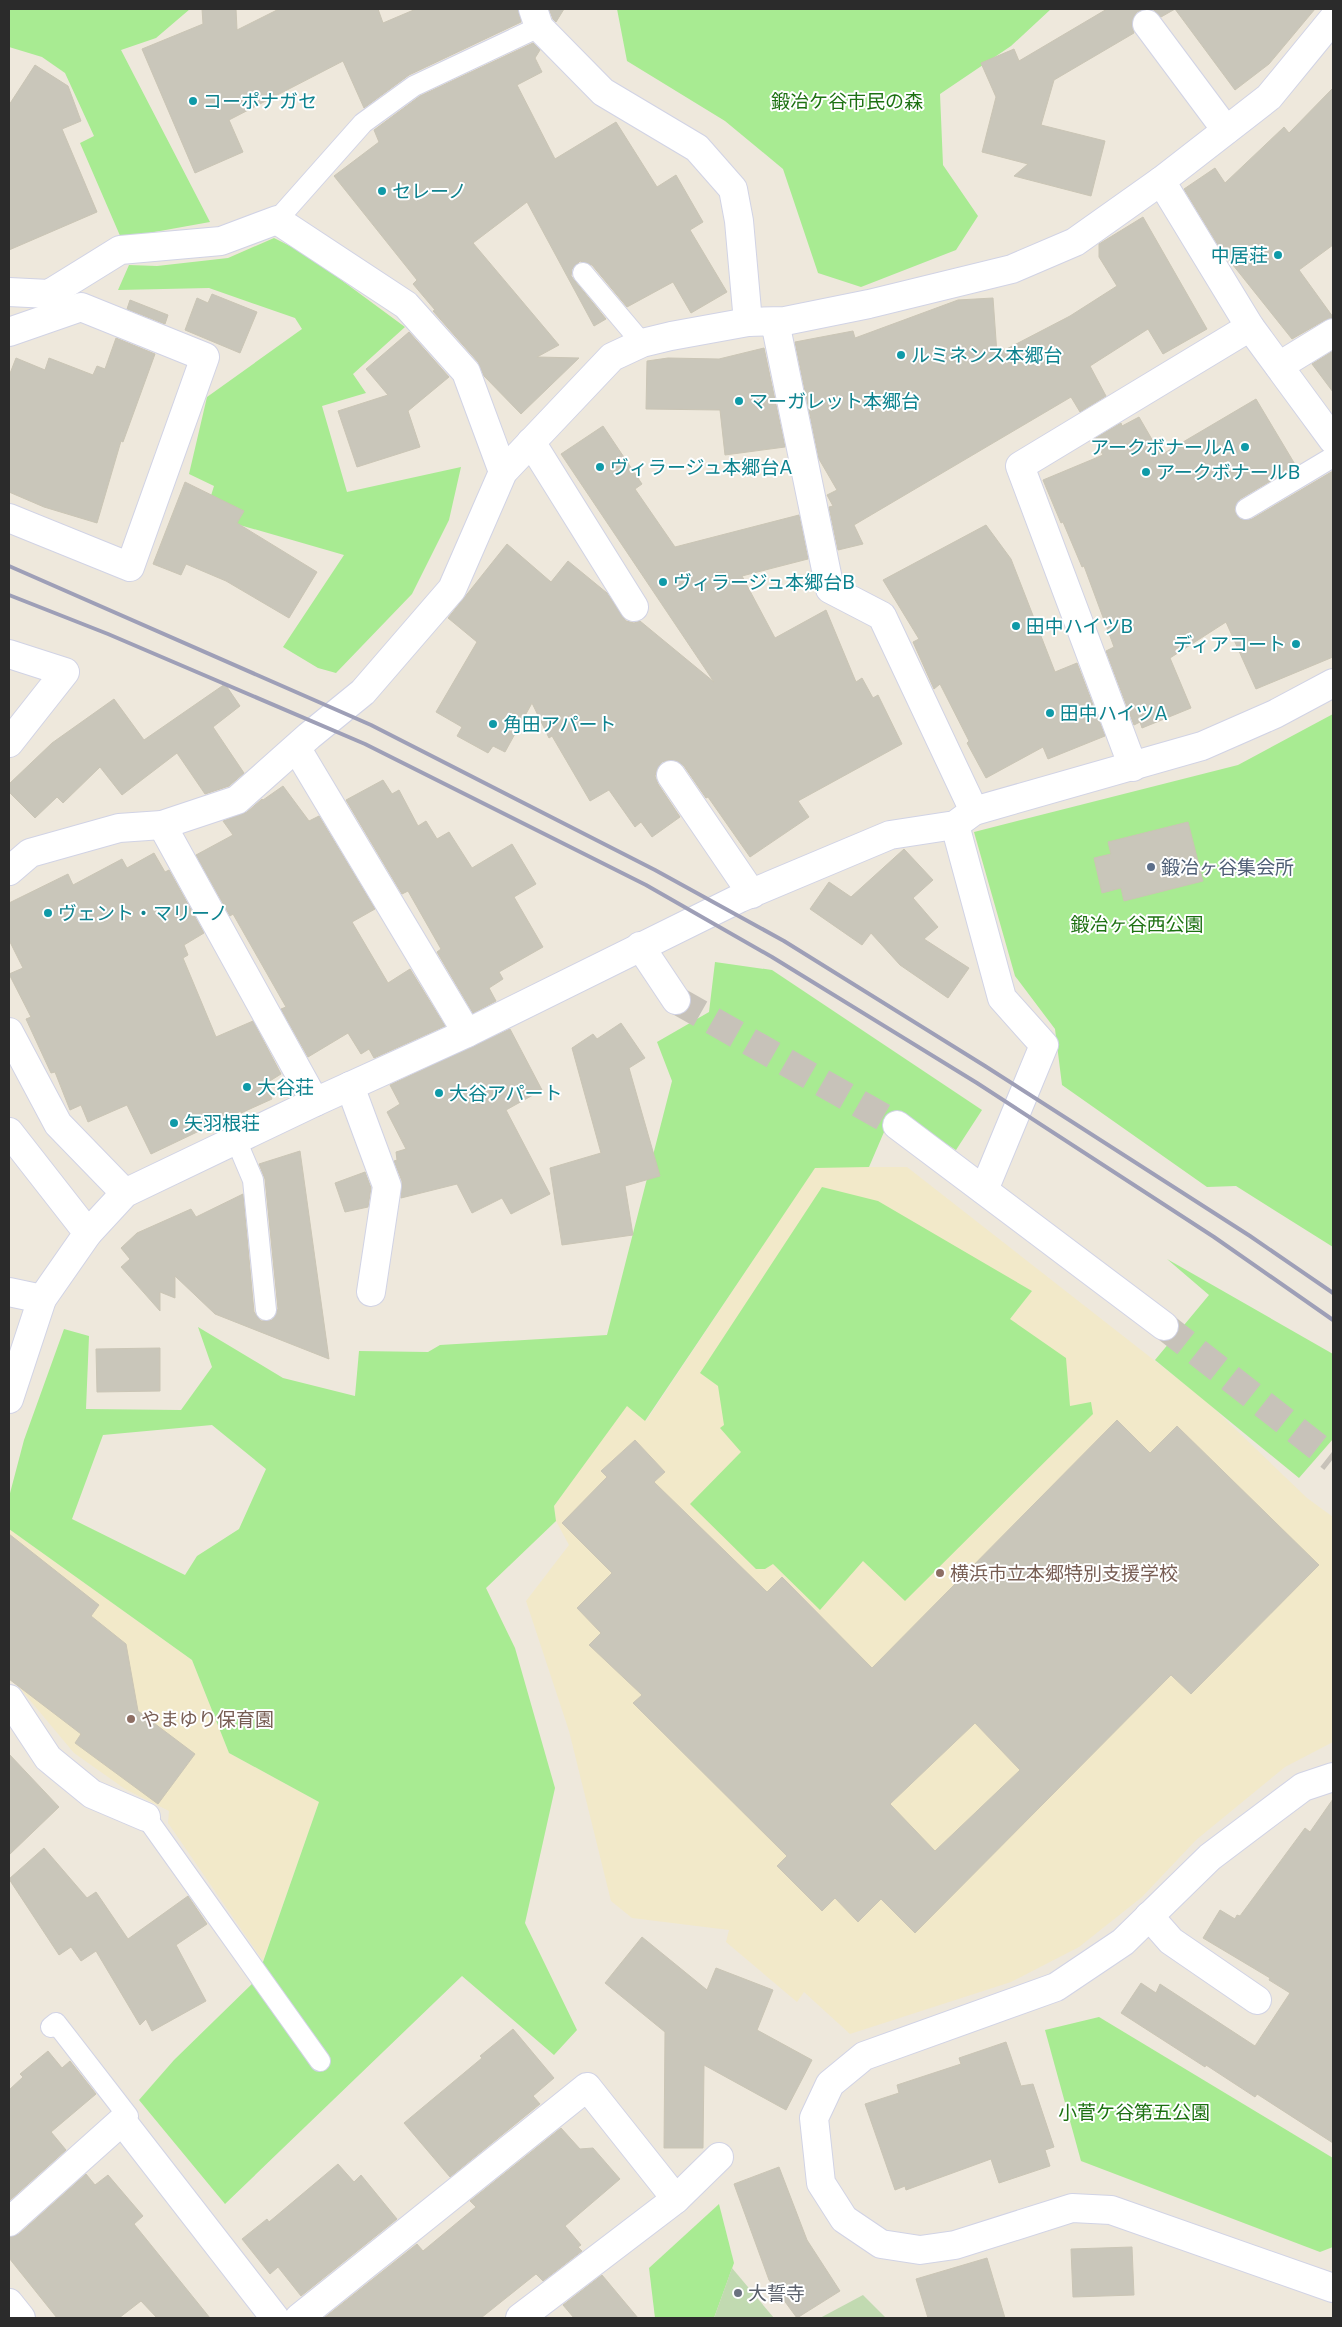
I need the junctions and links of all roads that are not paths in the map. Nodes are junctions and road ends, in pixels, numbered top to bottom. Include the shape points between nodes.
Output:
1 (536, 18) edge
2 (1333, 19) edge
3 (1147, 24) dead end
4 (1226, 130) junction
5 (1161, 181) junction
6 (277, 220) junction
7 (583, 273) dead end
8 (9, 292) edge
9 (762, 322) junction
10 (1250, 327) junction
11 (9, 332) edge
12 (1333, 333) edge
13 (642, 343) junction
14 (1279, 366) junction
15 (1333, 440) edge
16 (531, 442) junction
17 (1333, 457) edge
18 (503, 472) junction
19 (1246, 509) dead end
20 (9, 518) edge
21 (634, 607) dead end
22 (9, 654) edge
23 (1333, 683) edge
24 (9, 743) edge
25 (297, 749) junction
26 (1133, 767) junction
27 (671, 775) dead end
28 (964, 818) junction
29 (162, 825) junction
30 (9, 870) edge
31 (752, 894) junction
32 (640, 946) junction
33 (676, 1000) tunnel mouth
34 (9, 1032) edge
35 (467, 1033) junction
36 (350, 1086) junction
37 (315, 1102) junction
38 (897, 1125) tunnel mouth
39 (9, 1132) edge
40 (236, 1140) junction
41 (984, 1190) junction
42 (125, 1194) junction
43 (88, 1233) junction
44 (9, 1292) edge
45 (371, 1292) dead end
46 (42, 1299) junction
47 (266, 1310) dead end
48 (1164, 1326) tunnel mouth
49 (9, 1399) edge
50 (9, 1699) edge
51 (1333, 1777) edge
52 (146, 1817) joint
53 (1149, 1916) junction
54 (1258, 2000) dead end
55 (51, 2027) dead end
56 (320, 2061) dead end
57 (122, 2121) junction
58 (719, 2157) dead end
59 (676, 2198) junction
60 (9, 2222) edge
61 (1333, 2288) edge
62 (9, 2303) edge
63 (21, 2318) edge
64 (275, 2318) edge
65 (300, 2318) edge
66 (520, 2318) edge

1 - 6 lane via 414,86 363,123
1 - 9 street via 604,92 697,148 733,189
2 - 4 street via 1268,97
3 - 4 street
4 - 5 street
5 - 9 street via 1075,242 1012,269 869,304
5 - 10 street
6 - 8 street via 221,241 120,250 49,294
6 - 18 street via 406,305 466,372
7 - 13 lane
9 - 13 street
9 - 28 street via 830,589 882,616
10 - 14 street
10 - 26 street via 1020,466
11 - 20 street via 81,307 205,357 130,567
12 - 14 street
13 - 16 street via 612,357
14 - 15 street
16 - 18 street
16 - 21 street
17 - 19 lane
18 - 25 street via 452,589 363,692
22 - 24 street via 65,672
23 - 26 street via 1275,714 1202,746
25 - 29 street via 237,800
25 - 35 street
26 - 28 street
27 - 31 street
28 - 31 street via 890,835
28 - 41 street via 1002,998 1044,1045
29 - 30 street via 119,828 30,853
29 - 37 street
31 - 32 street
32 - 33 street
32 - 35 street
34 - 42 street via 58,1124
35 - 36 street
36 - 37 street
36 - 45 street via 387,1186
37 - 40 street
38 - 41 street
39 - 43 street
40 - 42 street
40 - 47 lane via 253,1180
41 - 48 street
42 - 43 street
43 - 46 street
44 - 46 street
46 - 49 street
50 - 52 street via 48,1758 92,1794
51 - 53 street via 1303,1787 1210,1857
52 - 56 lane
53 - 54 street via 1171,1941
53 - 61 street via 1123,1942 1056,1987 864,2056 830,2084 814,2118 822,2183 844,2219 881,2244 920,2250 955,2245 1072,2208 1110,2210
55 - 57 lane via 56,2023 128,2116
57 - 60 street
57 - 64 street
58 - 59 street
59 - 65 street via 587,2087
59 - 66 street
62 - 63 street

